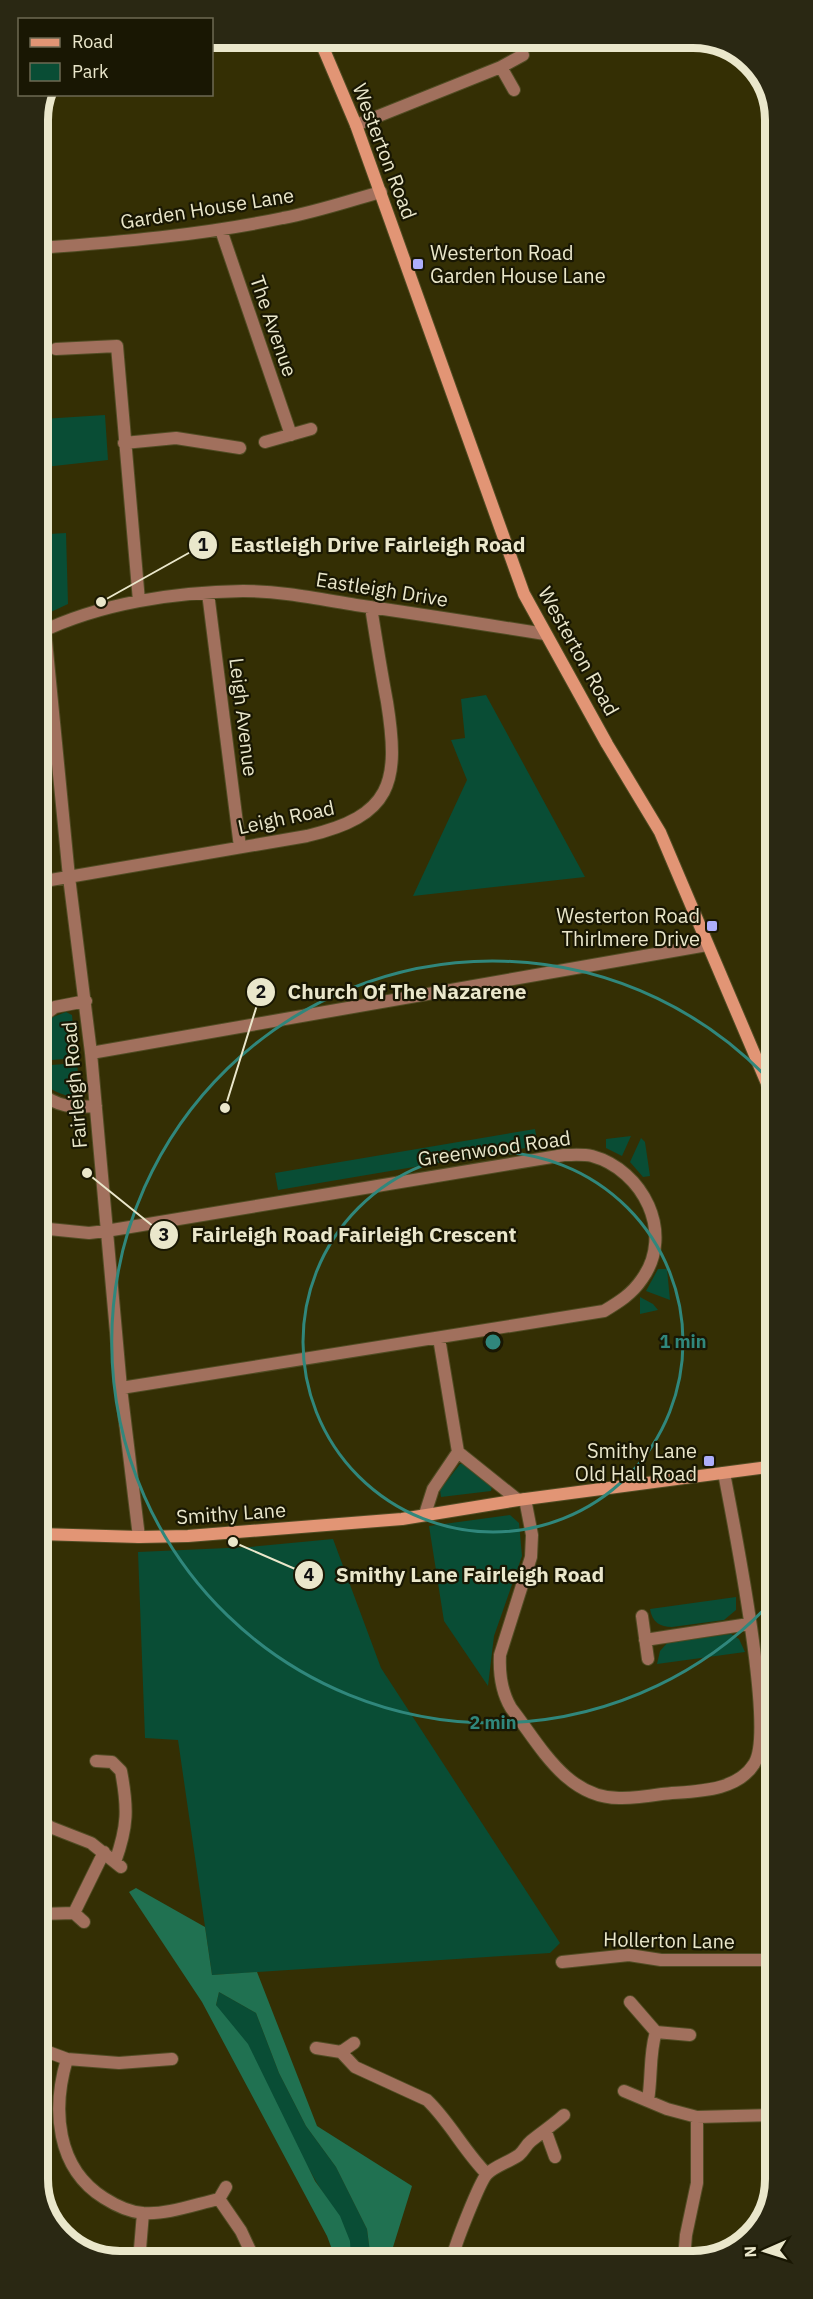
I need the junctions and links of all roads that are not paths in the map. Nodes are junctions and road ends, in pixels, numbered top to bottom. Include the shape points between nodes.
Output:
1 (323, 48) edge
2 (523, 55) dead end
3 (501, 67) junction
4 (514, 90) dead end
5 (356, 125) junction
6 (381, 192) junction
7 (220, 230) junction
8 (48, 247) edge
9 (56, 349) dead end
10 (311, 429) dead end
11 (291, 435) junction
12 (265, 442) dead end
13 (124, 443) junction
14 (240, 448) dead end
15 (208, 593) junction
16 (139, 601) junction
17 (371, 607) junction
18 (48, 630) edge
19 (545, 634) junction
20 (48, 686) edge
21 (240, 847) junction
22 (69, 877) junction
23 (48, 880) edge
24 (707, 945) junction
25 (86, 1001) junction
26 (48, 1012) edge
27 (91, 1053) junction
28 (765, 1079) edge
29 (48, 1098) edge
30 (96, 1106) junction
31 (48, 1229) edge
32 (106, 1231) junction
33 (439, 1338) junction
34 (121, 1388) junction
35 (458, 1452) junction
36 (765, 1467) edge
37 (724, 1473) junction
38 (521, 1500) junction
39 (425, 1515) junction
40 (48, 1534) edge
41 (139, 1537) junction
42 (642, 1616) dead end
43 (749, 1624) junction
44 (645, 1640) junction
45 (648, 1659) dead end
46 (96, 1761) dead end
47 (48, 1826) edge
48 (104, 1852) junction
49 (48, 1915) edge
50 (765, 1960) edge
51 (562, 1962) dead end
52 (630, 2002) dead end
53 (657, 2032) junction
54 (690, 2035) dead end
55 (354, 2043) dead end
56 (316, 2048) dead end
57 (48, 2052) edge
58 (341, 2052) junction
59 (67, 2059) junction
60 (172, 2059) dead end
61 (624, 2091) dead end
62 (648, 2100) junction
63 (564, 2115) dead end
64 (765, 2115) edge
65 (697, 2117) junction
66 (546, 2132) junction
67 (555, 2157) dead end
68 (487, 2174) junction
69 (226, 2187) dead end
70 (219, 2199) junction
71 (143, 2213) junction
72 (140, 2251) edge
73 (250, 2251) edge
74 (454, 2251) edge
75 (685, 2251) edge

1 - 5 street, Westerton Road
2 - 3 street
3 - 4 street
3 - 5 street
5 - 6 street, Westerton Road
6 - 7 street, Garden House Lane via 286,218
6 - 19 street, Westerton Road via 510,561
7 - 8 street, Garden House Lane via 155,240
7 - 11 street, The Avenue
9 - 13 street via 117,346
10 - 11 street
11 - 12 street
13 - 14 street via 176,438
13 - 16 street
15 - 16 street, Eastleigh Drive
15 - 17 street, Eastleigh Drive via 292,595
15 - 21 street, Leigh Avenue
16 - 18 street, Eastleigh Drive
17 - 19 street, Eastleigh Drive
17 - 21 street, Leigh Road via 393,737 394,761 388,784 375,804 346,825
19 - 24 street, Westerton Road via 660,832
20 - 22 street, Fairleigh Road
21 - 22 street, Leigh Road
22 - 23 street, Leigh Road
22 - 25 street, Fairleigh Road
24 - 27 street
24 - 28 street, Westerton Road
25 - 26 street via 55,1007
25 - 27 street, Fairleigh Road
27 - 30 street, Fairleigh Road
29 - 30 street via 74,1108
30 - 32 street, Fairleigh Road
31 - 32 street, Greenwood Road
32 - 33 street, Greenwood Road via 564,1155 590,1155 614,1164 635,1181 649,1203 655,1228 653,1254 643,1278 626,1298 604,1311
32 - 34 street, Fairleigh Road
33 - 34 street, Greenwood Road
33 - 35 street
34 - 41 street, Fairleigh Road
35 - 38 street
35 - 39 street via 433,1489
36 - 37 street, Smithy Lane
37 - 38 street, Smithy Lane
37 - 43 street
38 - 39 street, Smithy Lane
38 - 43 street via 532,1535 531,1557 500,1655 501,1686 511,1708 563,1775 587,1792 620,1798 713,1789 745,1775 755,1764 762,1731
39 - 41 street, Smithy Lane
40 - 41 street, Smithy Lane
42 - 44 street
43 - 44 street
44 - 45 street
46 - 48 street via 112,1762 121,1771 128,1814 118,1865
47 - 48 street
48 - 49 street via 79,1917
50 - 51 street, Hollerton Lane via 661,1960 629,1955
52 - 53 street
53 - 54 street
53 - 62 street
55 - 58 street
56 - 58 street
57 - 59 street
58 - 68 street via 355,2067 427,2100
59 - 60 street
59 - 71 street via 60,2083 58,2114 66,2151 93,2191 117,2206
61 - 62 street
62 - 65 street
63 - 66 street
64 - 65 street
65 - 75 street via 697,2183
66 - 67 street
66 - 68 street
68 - 74 street
69 - 70 street
70 - 71 street
70 - 73 street
71 - 72 street

